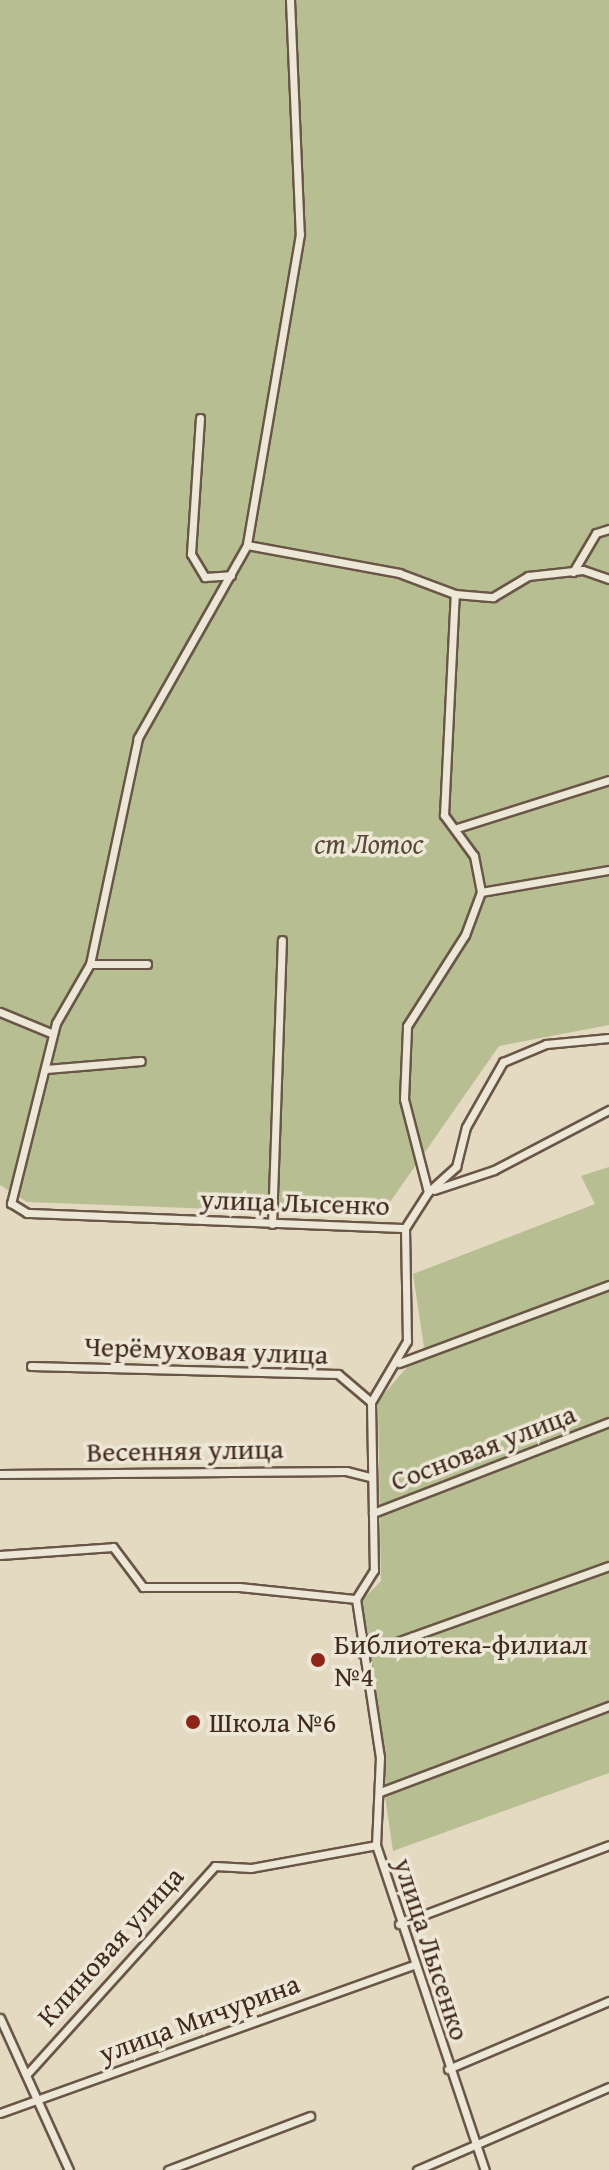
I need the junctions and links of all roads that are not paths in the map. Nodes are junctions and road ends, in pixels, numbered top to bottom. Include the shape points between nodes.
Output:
1 (290, 0) edge
2 (200, 418) dead end
3 (609, 529) edge
4 (247, 545) junction
5 (573, 572) junction
6 (231, 575) junction
7 (609, 579) edge
8 (455, 594) junction
9 (609, 780) edge
10 (457, 828) junction
11 (609, 870) edge
12 (481, 892) junction
13 (282, 940) dead end
14 (90, 964) junction
15 (147, 964) dead end
16 (0, 1012) edge
17 (53, 1034) junction
18 (609, 1038) edge
19 (141, 1061) dead end
20 (46, 1069) junction
21 (609, 1110) edge
22 (428, 1192) junction
23 (272, 1224) junction
24 (405, 1228) junction
25 (609, 1285) edge
26 (399, 1363) junction
27 (31, 1366) dead end
28 (371, 1402) junction
29 (609, 1422) edge
30 (0, 1474) edge
31 (370, 1477) junction
32 (373, 1513) junction
33 (0, 1555) edge
34 (609, 1566) edge
35 (356, 1599) junction
36 (363, 1654) junction
37 (609, 1706) edge
38 (380, 1792) junction
39 (376, 1845) junction
40 (609, 1845) edge
41 (399, 1924) junction
42 (413, 1965) junction
43 (609, 2001) edge
44 (0, 2018) edge
45 (448, 2069) junction
46 (27, 2074) junction
47 (609, 2087) edge
48 (39, 2099) junction
49 (0, 2113) edge
50 (310, 2116) dead end
51 (475, 2144) junction
52 (69, 2170) edge
53 (168, 2170) edge
54 (417, 2170) edge
55 (485, 2170) edge

1 - 4 street, улица Лысенко via 300,234
2 - 6 street via 191,554 205,577
3 - 5 street via 596,533
4 - 6 street, улица Лысенко
4 - 8 street via 399,573
5 - 7 street
5 - 8 street via 528,576 493,597
6 - 14 street, улица Лысенко via 138,738
8 - 10 street via 444,815
9 - 10 street
10 - 12 street via 474,856
11 - 12 street
12 - 22 street via 465,935 407,1026 404,1099
13 - 23 street
14 - 15 street
14 - 17 street, улица Лысенко
16 - 17 street
17 - 20 street, улица Лысенко
18 - 22 street via 546,1044 503,1062 466,1127 456,1167
19 - 20 street
20 - 23 street, улица Лысенко via 11,1197 14,1207
21 - 22 street via 494,1170
22 - 24 street
23 - 24 street, улица Лысенко
24 - 26 street, улица Лысенко via 407,1341
25 - 26 street
26 - 28 street, улица Лысенко
27 - 28 street, Черёмуховая улица via 338,1374
28 - 31 street
29 - 32 street, Сосновая улица
30 - 31 street, Весенняя улица via 346,1471
31 - 32 street
32 - 35 street via 374,1570
33 - 35 street via 113,1547 136,1586
34 - 36 street
35 - 36 street, улица Лысенко
36 - 38 street, улица Лысенко
37 - 38 street
38 - 39 street, улица Лысенко
39 - 41 street, улица Лысенко
39 - 46 street, Клиновая улица via 251,1868 215,1866
40 - 41 street
41 - 42 street, улица Лысенко
42 - 45 street, улица Лысенко
42 - 48 street, улица Мичурина
43 - 45 street
44 - 46 street
45 - 51 street, улица Лысенко
46 - 48 street
47 - 51 street
48 - 49 street, улица Мичурина
48 - 52 street
50 - 53 street
51 - 54 street
51 - 55 street, улица Лысенко

